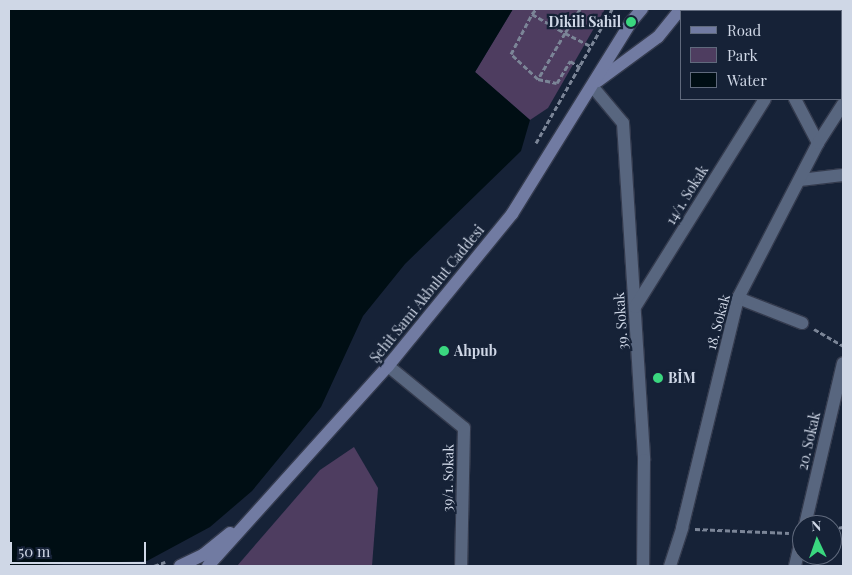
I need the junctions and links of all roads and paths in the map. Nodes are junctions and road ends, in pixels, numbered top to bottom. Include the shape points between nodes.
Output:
1 (536, 9) edge
2 (580, 9) edge
3 (612, 9) edge
4 (642, 9) edge
5 (680, 9) edge
6 (532, 14) junction
7 (565, 33) junction
8 (592, 47) junction
9 (580, 67) junction
10 (538, 79) junction
11 (592, 86) junction
12 (764, 100) edge
13 (796, 100) edge
14 (843, 104) edge
15 (818, 143) junction
16 (534, 146) dead end
17 (843, 175) edge
18 (800, 180) junction
19 (738, 298) junction
20 (635, 307) junction
21 (802, 323) joint
22 (843, 346) edge
23 (843, 363) edge
24 (388, 366) junction
25 (263, 506) junction
26 (807, 515) edge
27 (682, 528) junction
28 (792, 534) edge
29 (180, 566) edge
30 (208, 566) edge
31 (462, 566) edge
32 (643, 566) edge
33 (670, 566) edge

1 - 6 path
2 - 7 path
3 - 8 path
4 - 11 main road, Şehit Sami Akbulut Caddesi
5 - 11 main road, Şehit Sami Akbulut Caddesi via 658,37
6 - 7 path
6 - 10 path via 510,54
7 - 8 path
7 - 10 path
8 - 9 path
9 - 10 path via 570,61 557,83
9 - 16 path
11 - 20 street, 39. Sokak via 623,123
11 - 24 main road, Şehit Sami Akbulut Caddesi via 512,214
12 - 20 street, 14/1. Sokak
13 - 15 street
14 - 15 street, 18. Sokak
15 - 18 street, 18. Sokak
17 - 18 street
18 - 19 street, 18. Sokak
19 - 21 street
19 - 27 street, 18. Sokak
20 - 32 street, 39. Sokak via 644,460
21 - 22 path
23 - 26 street, 20. Sokak
24 - 25 main road, Şehit Sami Akbulut Caddesi
24 - 31 street, 39/1. Sokak via 464,428
25 - 29 main road, Şehit Sami Akbulut Caddesi via 203,555
25 - 30 main road, Şehit Sami Akbulut Caddesi
27 - 28 path
27 - 33 street, 18. Sokak

